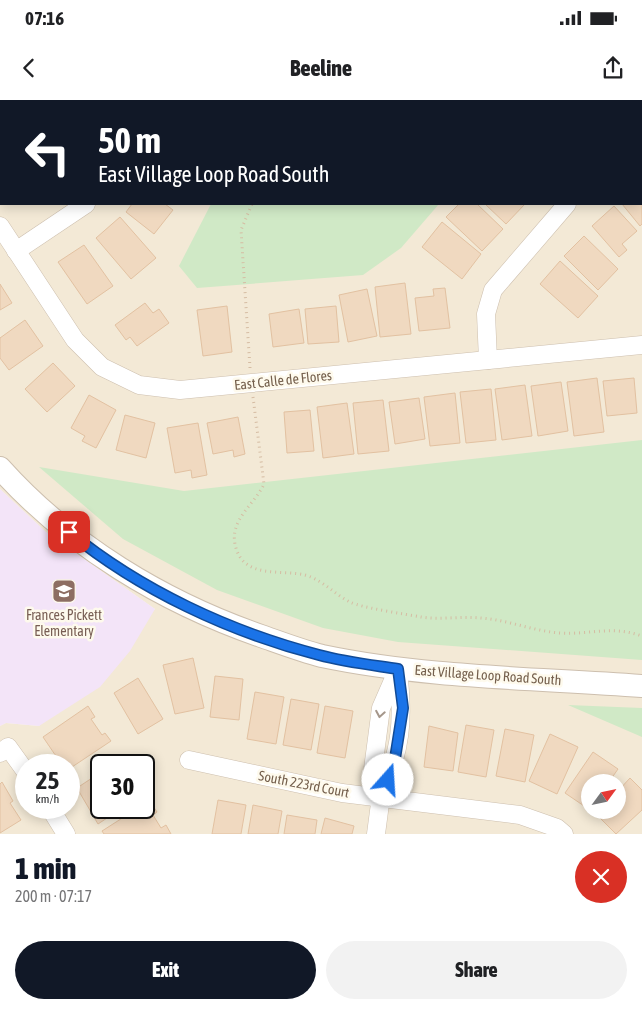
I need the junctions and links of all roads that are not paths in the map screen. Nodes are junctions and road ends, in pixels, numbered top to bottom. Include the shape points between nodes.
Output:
1 (85, 205) edge
2 (566, 205) edge
3 (0, 226) edge
4 (16, 251) junction
5 (642, 345) edge
6 (488, 360) junction
7 (0, 468) edge
8 (398, 669) junction
9 (642, 686) edge
10 (4, 750) edge
11 (189, 760) dead end
12 (15, 761) edge
13 (380, 796) junction
14 (57, 819) edge
15 (66, 834) edge
16 (376, 834) edge
17 (564, 834) edge

1 - 4 street
2 - 6 street via 493,290 486,314
3 - 4 street, East Calle de Flores
4 - 6 street, East Calle de Flores via 75,340 102,367 139,385 180,390
5 - 6 street, East Calle de Flores
7 - 8 street, East Village Loop Road South via 40,508 84,544 143,584 240,629 283,644 320,655
8 - 9 street, East Village Loop Road South
8 - 13 street via 403,708 394,765
10 - 12 street
11 - 13 street, South 223rd Court via 342,793
13 - 16 street
13 - 17 street, South 223rd Court via 520,815
14 - 15 street

